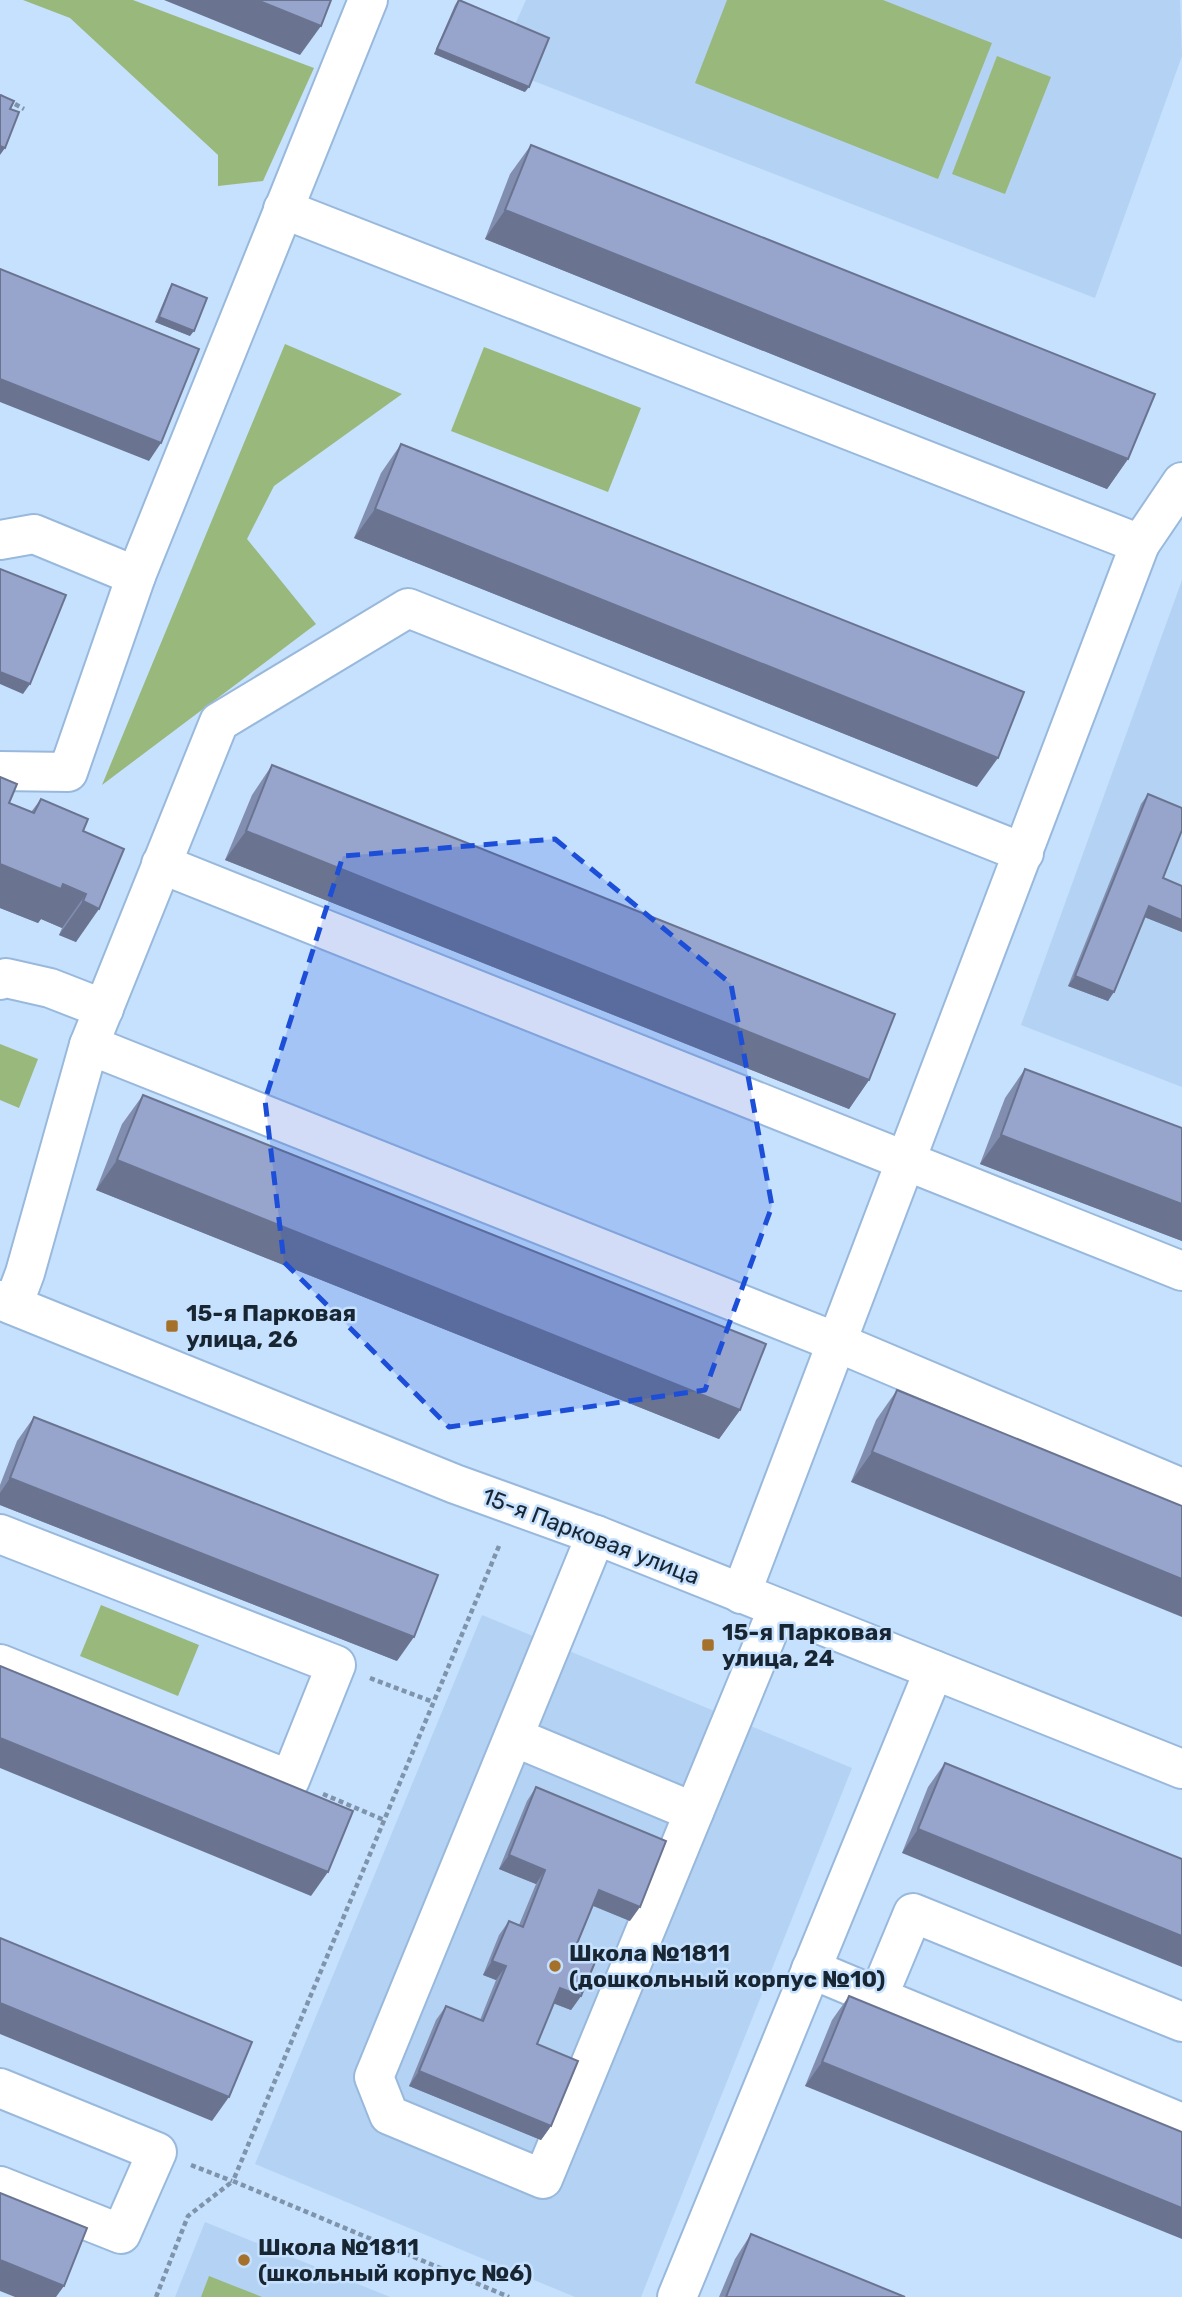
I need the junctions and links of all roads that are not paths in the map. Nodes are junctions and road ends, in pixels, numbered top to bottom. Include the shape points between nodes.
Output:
1 (368, 0) edge
2 (284, 209) junction
3 (1182, 482) edge
4 (0, 540) edge
5 (1140, 544) junction
6 (136, 576) junction
7 (0, 771) edge
8 (1024, 853) junction
9 (161, 864) junction
10 (0, 980) edge
11 (104, 1009) junction
12 (89, 1045) junction
13 (906, 1160) junction
14 (1182, 1271) edge
15 (6, 1303) edge
16 (836, 1342) junction
17 (1182, 1488) edge
18 (0, 1534) edge
19 (596, 1535) junction
20 (741, 1594) junction
21 (778, 1608) junction
22 (0, 1664) edge
23 (934, 1670) junction
24 (514, 1737) junction
25 (1182, 1769) edge
26 (695, 1812) junction
27 (811, 1969) junction
28 (878, 1997) junction
29 (1182, 2022) edge
30 (0, 2088) edge
31 (1182, 2123) edge
32 (0, 2186) edge
33 (677, 2297) edge

1 - 2 street
2 - 5 street
2 - 6 street
3 - 5 street
4 - 6 street via 34,534
5 - 8 street
6 - 7 street via 68,772
8 - 9 street via 408,608 219,722
8 - 13 street
9 - 11 street
9 - 13 street
10 - 11 street via 50,988
11 - 12 street
12 - 15 street via 25,1273
12 - 16 street
13 - 14 street
13 - 16 street
15 - 19 street, 15-я Парковая улица via 455,1484
16 - 17 street
16 - 20 street
18 - 22 street via 336,1665 290,1780
19 - 20 street, 15-я Парковая улица
19 - 24 street
20 - 21 street, 15-я Парковая улица
21 - 23 street, 15-я Парковая улица
21 - 26 street
23 - 25 street, 15-я Парковая улица
23 - 27 street
24 - 26 street
24 - 26 street via 374,2077 389,2115 543,2179
27 - 28 street
27 - 33 street
28 - 29 street via 913,1913
28 - 31 street
30 - 32 street via 157,2151 121,2234

